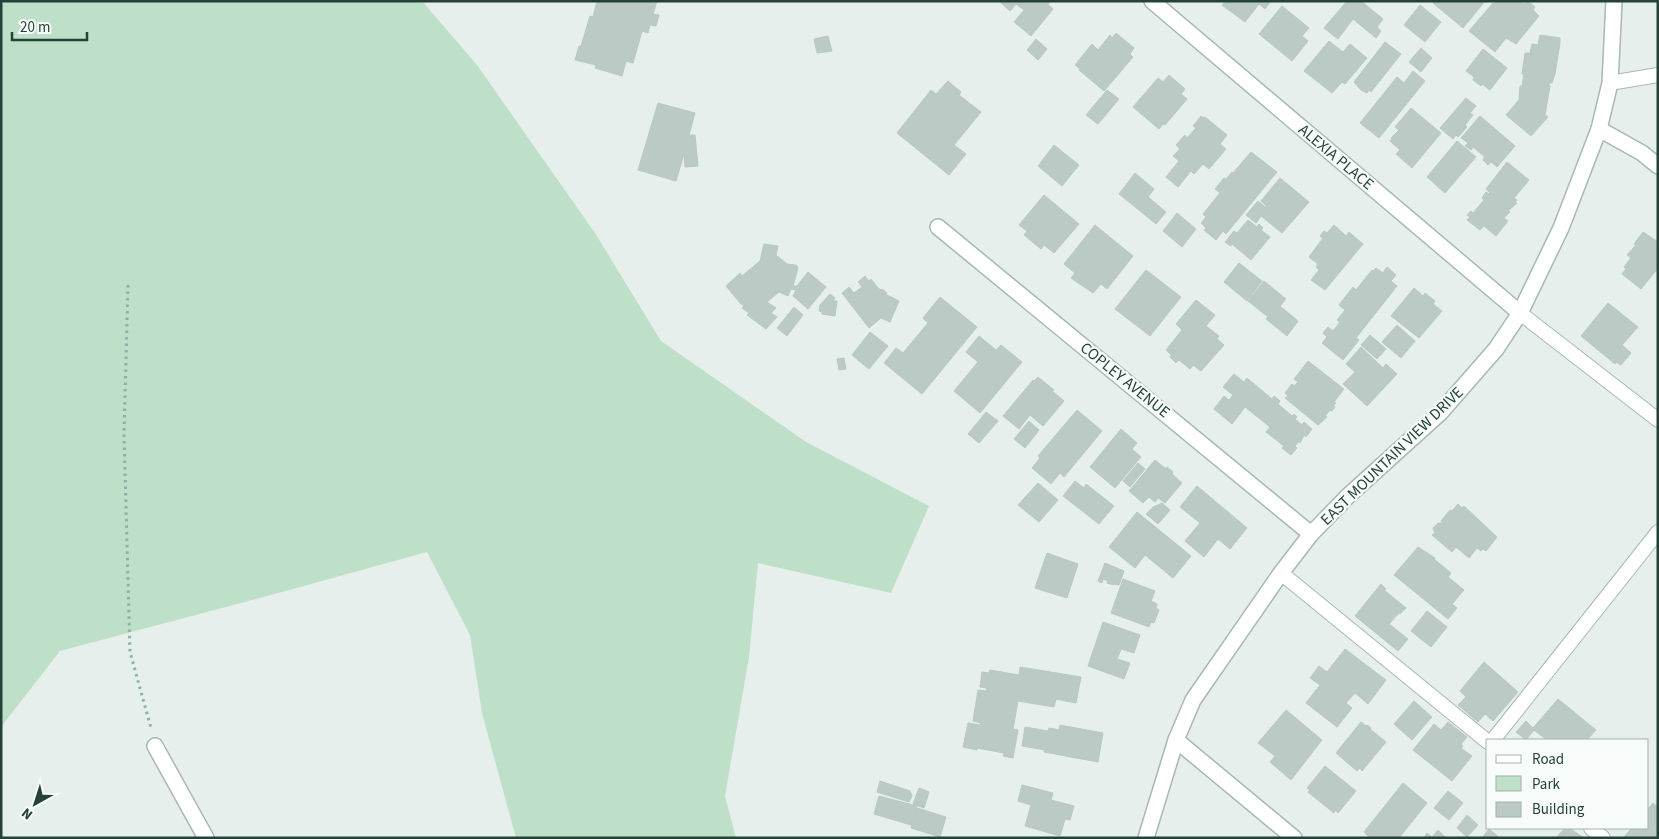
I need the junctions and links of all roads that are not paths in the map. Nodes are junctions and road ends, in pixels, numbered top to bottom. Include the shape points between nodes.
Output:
1 (1152, 1) edge
2 (1612, 3) edge
3 (1658, 76) edge
4 (1610, 83) junction
5 (1599, 128) junction
6 (1658, 166) edge
7 (938, 227) dead end
8 (1520, 313) junction
9 (1658, 420) edge
10 (1658, 532) edge
11 (1312, 534) junction
12 (1281, 573) junction
13 (1494, 739) edge
14 (1176, 740) junction
15 (1486, 740) edge
16 (155, 746) road end
17 (1592, 829) edge
18 (206, 838) edge
19 (1146, 838) edge
20 (1294, 838) edge
21 (1603, 838) edge

1 - 8 street, ALEXIA PLACE
2 - 4 street, EAST MOUNTAIN VIEW DRIVE
3 - 4 lane
4 - 5 street, EAST MOUNTAIN VIEW DRIVE
5 - 6 street
5 - 8 street, EAST MOUNTAIN VIEW DRIVE via 1561,228
7 - 11 street, COPLEY AVENUE
8 - 9 lane
8 - 11 street, EAST MOUNTAIN VIEW DRIVE via 1496,349 1440,413 1348,496
10 - 13 lane
11 - 12 street, EAST MOUNTAIN VIEW DRIVE
12 - 14 street, EAST MOUNTAIN VIEW DRIVE via 1193,700
12 - 15 lane
14 - 19 street, EAST MOUNTAIN VIEW DRIVE
14 - 20 street
16 - 18 street
17 - 21 lane

